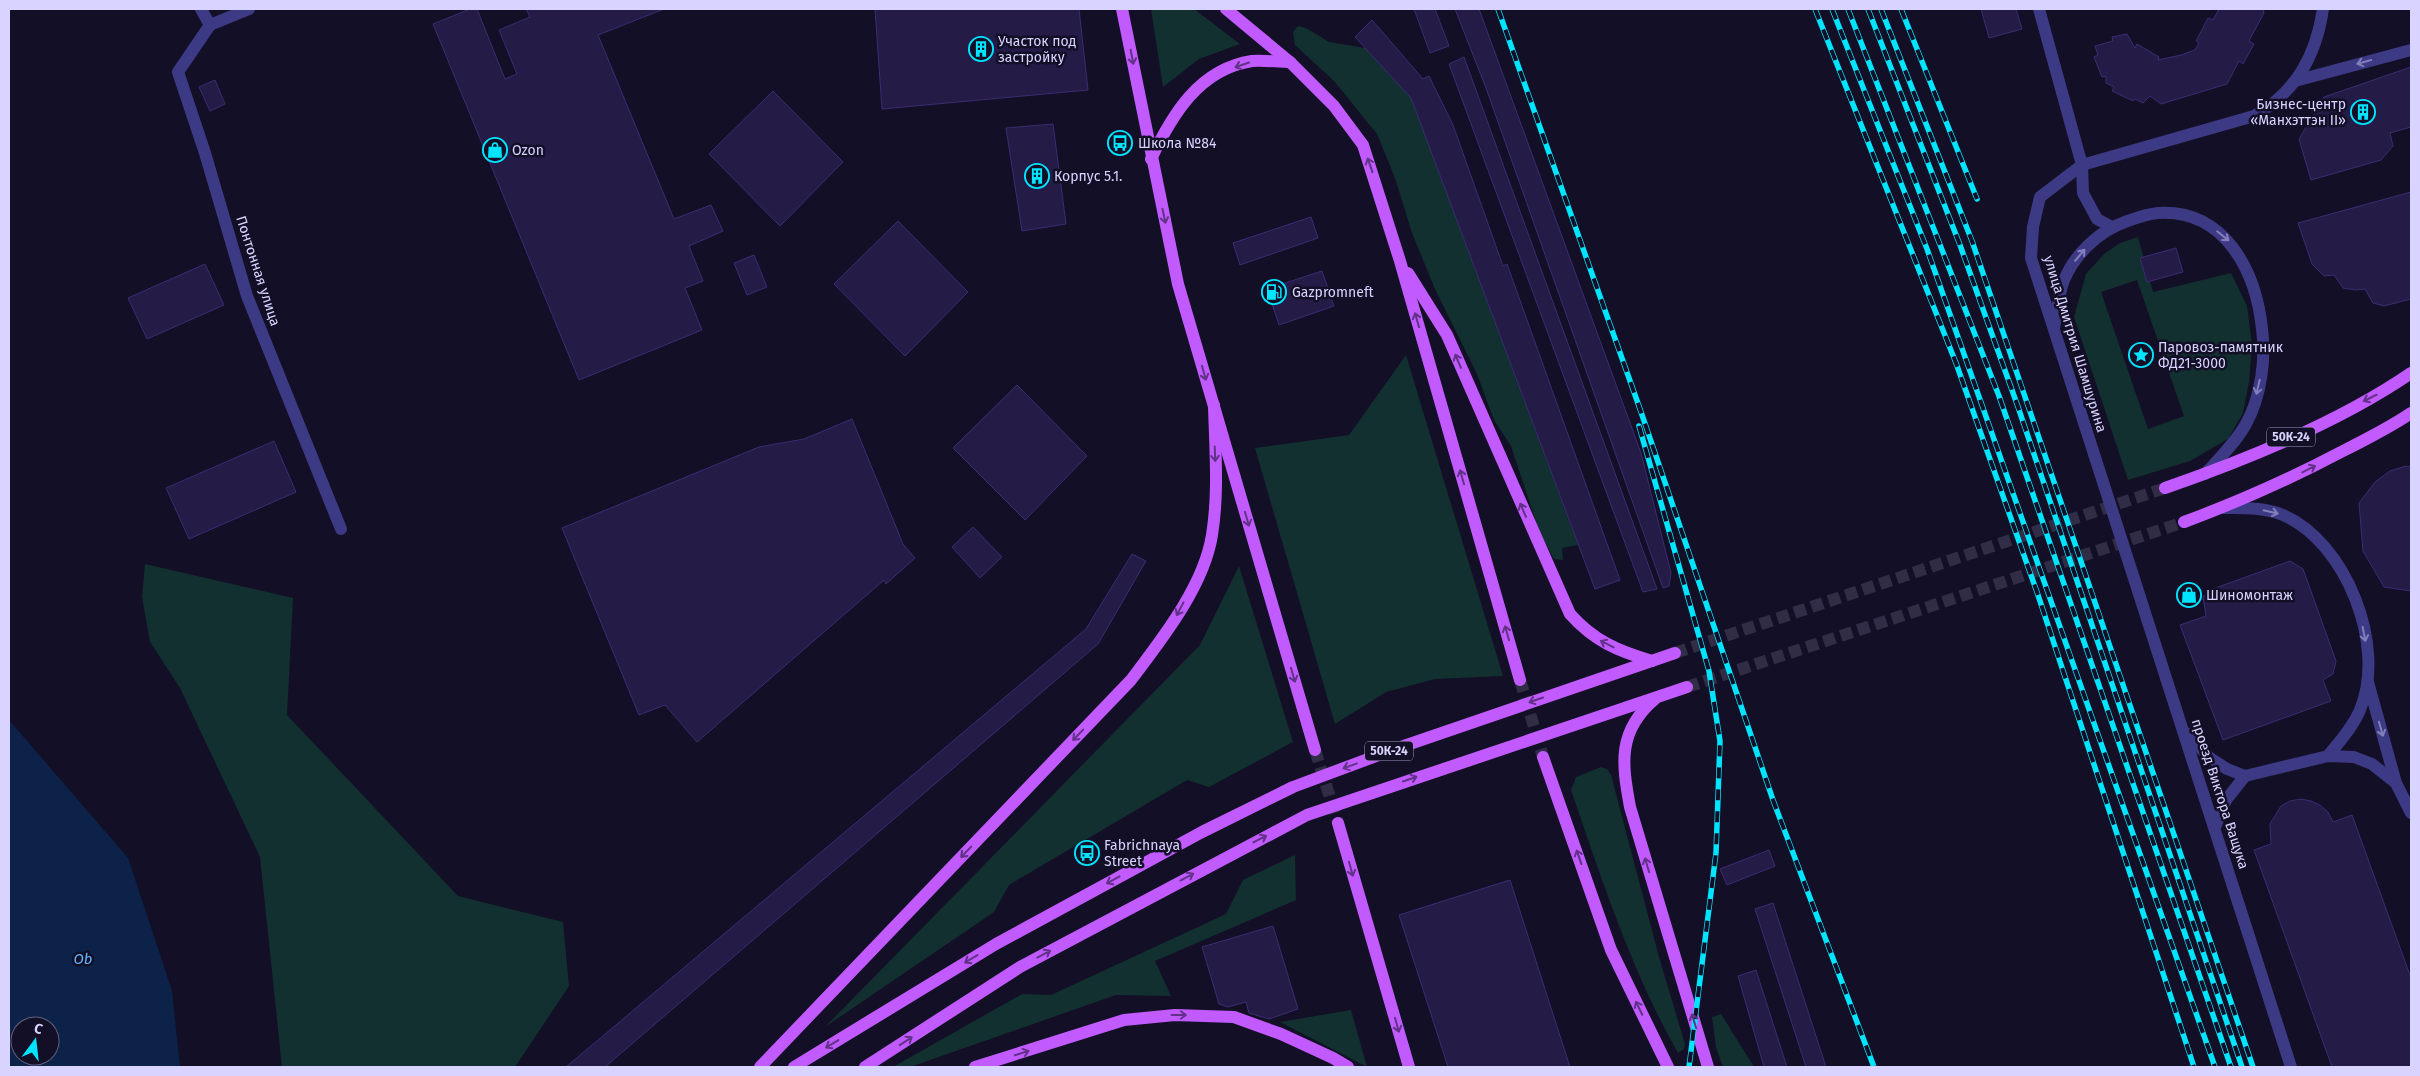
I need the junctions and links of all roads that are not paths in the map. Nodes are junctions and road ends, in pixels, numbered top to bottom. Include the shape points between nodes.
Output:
1 (201, 9) edge
2 (249, 9) edge
3 (1122, 9) edge
4 (1226, 9) edge
5 (2039, 9) edge
6 (2323, 9) edge
7 (210, 25) junction
8 (2411, 50) edge
9 (1290, 62) junction
10 (2295, 81) junction
11 (1152, 159) junction
12 (2082, 164) junction
13 (2112, 226) junction
14 (1400, 261) junction
15 (2054, 333) junction
16 (2411, 373) edge
17 (1214, 405) junction
18 (2411, 413) edge
19 (2205, 474) junction
20 (2165, 488) tunnel mouth
21 (2223, 508) junction
22 (2184, 522) tunnel mouth
23 (341, 529) dead end
24 (2118, 531) joint
25 (1675, 653) tunnel mouth
26 (1652, 661) junction
27 (1520, 680) tunnel mouth
28 (2368, 682) junction
29 (1687, 687) tunnel mouth
30 (1662, 694) junction
31 (2183, 729) junction
32 (1315, 750) tunnel mouth
33 (2328, 756) junction
34 (1543, 757) tunnel mouth
35 (2245, 776) junction
36 (2396, 783) junction
37 (2411, 813) edge
38 (1338, 823) tunnel mouth
39 (2215, 827) junction
40 (760, 1067) edge
41 (794, 1067) edge
42 (865, 1067) edge
43 (975, 1067) edge
44 (1348, 1067) edge
45 (1409, 1067) edge
46 (1668, 1067) edge
47 (1708, 1067) edge
48 (2291, 1067) edge

1 - 7 street
2 - 7 street
3 -> 11 main road
4 - 9 main road
5 - 12 street
6 - 10 street, улица Дмитрия Шамшурина via 2314,46
7 - 23 street, Понтонная улица via 178,72 247,296
8 -> 10 street
9 -> 11 main road via 1251,61 1217,73 1186,98
14 -> 9 main road via 1363,145 1334,106
10 - 12 street, улица Дмитрия Шамшурина via 2274,105 2254,116
11 -> 17 main road via 1178,284
12 - 13 street via 2083,193 2097,219
12 - 15 street, улица Дмитрия Шамшурина via 2040,198 2033,227 2031,258
15 -> 13 street via 2059,298 2071,267 2088,245
13 -> 19 street via 2156,213 2192,217 2209,225 2230,242 2248,273 2260,309 2264,346 2259,388 2246,424
26 -> 14 main road via 1592,637 1570,614 1447,335
27 -> 14 main road
15 - 24 street, улица Дмитрия Шамшурина
16 -> 19 main road, 50К-24 via 2384,392
17 -> 32 main road
17 -> 40 main road via 1216,501 1212,536 1203,567 1170,628 1131,680
21 -> 18 main road, 50К-24 via 2297,475
19 - 20 main road, 50К-24
21 - 22 main road, 50К-24
21 -> 28 street via 2254,508 2282,514 2307,529 2324,545 2339,564 2361,617
24 - 31 street, проезд Виктора Ващука
25 - 26 main road
26 -> 41 main road, 50К-24 via 1293,787 1202,832 996,944
28 - 33 street via 2360,710
28 -> 36 street
29 - 30 main road
42 -> 30 main road, 50К-24 via 1020,967 1307,815
47 -> 30 main road via 1630,807 1623,768 1624,752 1635,723 1642,711
31 - 35 street via 2210,758
31 - 39 street, проезд Виктора Ващука
33 - 35 street
33 - 36 street via 2354,757 2372,764
46 -> 34 main road via 1611,950
35 - 39 street via 2226,800
36 - 37 street
38 -> 45 main road
39 - 48 street, проезд Виктора Ващука
43 -> 44 main road via 1124,1020 1175,1014 1234,1017 1281,1034

